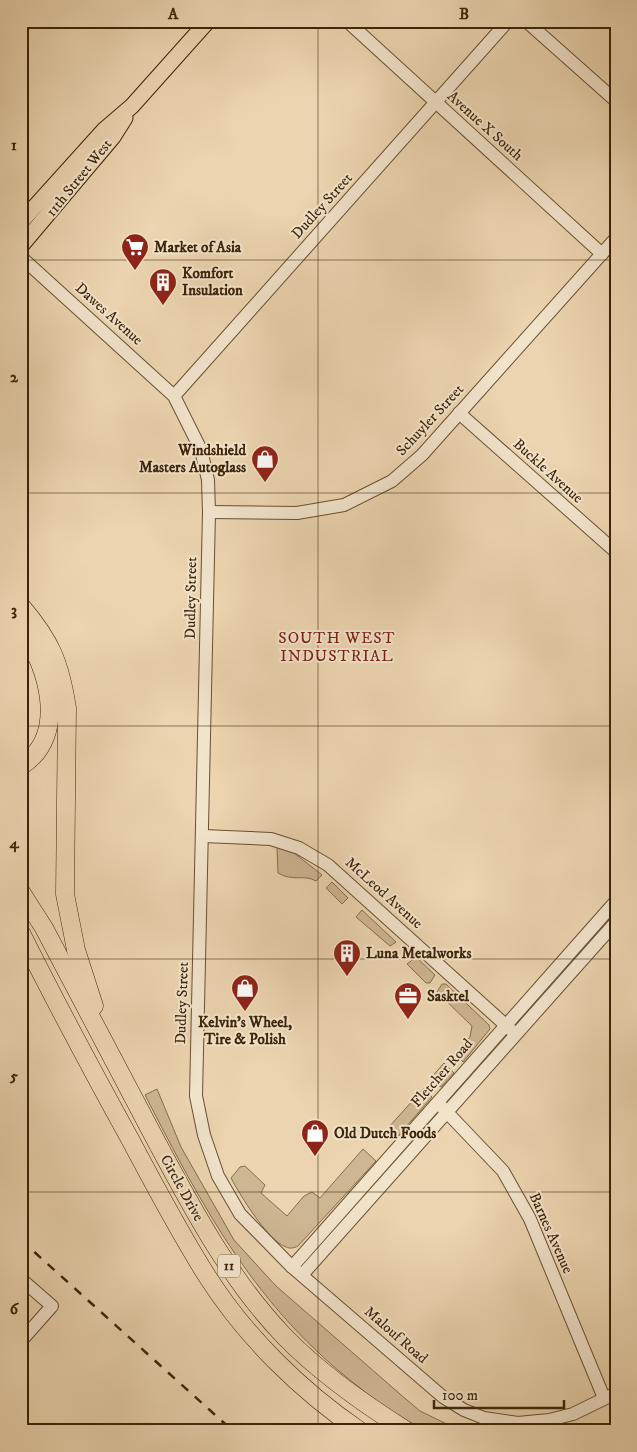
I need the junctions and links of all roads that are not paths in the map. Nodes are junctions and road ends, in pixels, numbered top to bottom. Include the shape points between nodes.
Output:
1 (208, 21) edge
2 (347, 21) edge
3 (508, 21) edge
4 (526, 21) edge
5 (616, 102) edge
6 (436, 103) junction
7 (132, 106) junction
8 (21, 222) edge
9 (616, 238) edge
10 (21, 246) edge
11 (602, 254) junction
12 (21, 257) edge
13 (174, 396) junction
14 (460, 413) junction
15 (209, 512) junction
16 (616, 552) edge
17 (21, 606) edge
18 (21, 629) edge
19 (21, 766) edge
20 (203, 836) junction
21 (21, 892) edge
22 (616, 901) edge
23 (616, 922) edge
24 (21, 933) edge
25 (21, 962) edge
26 (61, 1013) junction
27 (510, 1029) junction
28 (108, 1052) junction
29 (442, 1106) junction
30 (292, 1267) junction
31 (302, 1275) junction
32 (21, 1279) edge
33 (21, 1341) edge
34 (610, 1396) edge
35 (360, 1431) edge
36 (407, 1431) edge

1 - 7 main road, 11th Street West
2 - 6 street, Avenue X South
3 - 6 street, Dudley Street
4 - 5 street
6 - 11 street, Avenue X South
6 - 13 street, Dudley Street
7 - 8 main road, 11th Street West via 104,130
7 - 10 main road, 11th Street West via 113,137
9 - 11 street, Schuyler Street
11 - 14 street, Schuyler Street
12 - 13 street, Dawes Avenue
13 - 15 street, Dudley Street via 201,450 208,480
14 - 15 street, Schuyler Street via 422,455 392,481 344,505 297,513
14 - 16 street, Buckle Avenue
15 - 20 street, Dudley Street
17 - 28 highway via 53,650 65,693 66,894 76,950
18 - 19 highway via 41,664 50,703 43,741
20 - 27 street, McLeod Avenue via 271,839 299,848 328,865
20 - 30 street, Dudley Street via 196,1074 196,1096 202,1126 228,1196 251,1226
21 - 28 highway, Circle Drive / 11 via 44,928
22 - 27 street, Fletcher Road
23 - 27 street, Fletcher Road
24 - 26 highway, Circle Drive / 11
25 - 26 highway
26 - 35 highway, Circle Drive / 11 via 207,1277 274,1359 314,1396
27 - 29 street, Fletcher Road
28 - 36 highway, Circle Drive / 11 via 191,1206 251,1299 286,1338 324,1371 354,1396
29 - 30 street, Fletcher Road
29 - 31 street, Fletcher Road
29 - 34 street, Barnes Avenue via 503,1172 530,1219
30 - 31 street, Dudley Street
31 - 34 street, Malouf Road via 436,1391 464,1410 484,1418 518,1423 550,1420 572,1414
32 - 33 street via 52,1306

